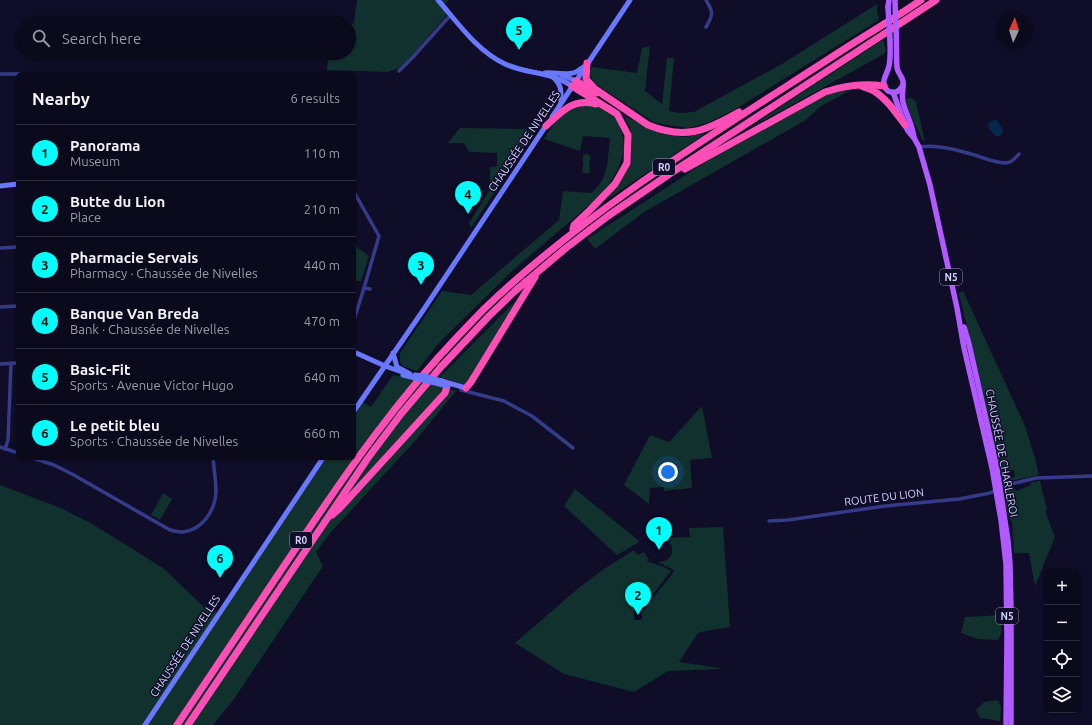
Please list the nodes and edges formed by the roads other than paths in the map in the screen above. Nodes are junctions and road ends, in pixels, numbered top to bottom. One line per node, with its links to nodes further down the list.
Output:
1 (438, 0): 8 (main road)
2 (630, 0): 10 (main road, CHAUSSÉE DE NIVELLES)
3 (706, 0): 9 (street)
4 (888, 0): 18 (main road, bridge)
5 (895, 0): 16 (main road, N5, bridge)
6 (921, 0): 26 (highway, R0)
7 (936, 0): 33 (highway, R0)
8 (451, 15): 11 (street); 12 (main road)
9 (706, 27)
10 (587, 64): 15 (main road); 19 (main road, CHAUSSÉE DE NIVELLES); 25 (highway)
11 (399, 71)
12 (538, 73): 15 (main road); 17 (main road)
13 (0, 74): 14 (street)
14 (16, 74)
15 (561, 74): 19 (main road)
16 (900, 75): 18 (main road); 21 (main road, N5)
17 (552, 76): 19 (main road); 24 (main road)
18 (886, 76): 22 (main road)
19 (574, 84): 24 (main road, CHAUSSÉE DE NIVELLES); 25 (highway); 27 (highway)
20 (858, 85): 22 (highway); 28 (highway); 33 (highway)
21 (903, 85): 23 (main road); 30 (main road, CHAUSSÉE DE CHARLEROI / N5)
22 (884, 86): 23 (main road)
23 (893, 92): 28 (main road, CHAUSSÉE DE CHARLEROI / N5)
24 (561, 104): 29 (main road, CHAUSSÉE DE NIVELLES)
25 (617, 104): 26 (highway)
26 (758, 105): 37 (highway, R0)
27 (604, 106): 29 (highway); 37 (highway)
28 (905, 125): 30 (main road, CHAUSSÉE DE CHARLEROI / N5)
29 (546, 126): 47 (main road, CHAUSSÉE DE NIVELLES)
30 (914, 138): 31 (main road, CHAUSSÉE DE CHARLEROI / N5)
31 (919, 147): 32 (street); 65 (main road, CHAUSSÉE DE CHARLEROI / N5)
32 (1019, 154)
33 (671, 172): 40 (highway, R0)
34 (16, 184): 35 (main road)
35 (0, 186)
36 (356, 196): 41 (street)
37 (571, 233): 69 (highway, R0)
38 (16, 247): 39 (street)
39 (0, 248)
40 (538, 272): 55 (highway); 66 (highway, R0)
41 (364, 288): 42 (street); 45 (street)
42 (370, 289)
43 (16, 306): 44 (street)
44 (0, 307)
45 (356, 314)
46 (356, 353): 51 (main road)
47 (393, 353): 51 (main road, CHAUSSÉE DE NIVELLES); 53 (main road)
48 (11, 363): 49 (street); 50 (street); 59 (street)
49 (16, 363)
50 (0, 364)
51 (384, 366): 52 (main road); 56 (main road, CHAUSSÉE DE NIVELLES)
52 (404, 374): 53 (main road, bridge); 54 (main road, bridge)
53 (410, 374): 54 (main road, bridge)
54 (444, 383): 55 (main road); 66 (highway)
55 (463, 389): 58 (street)
56 (356, 408)
57 (0, 447): 59 (street)
58 (573, 448)
59 (6, 449): 60 (street)
60 (16, 452)
61 (39, 460): 62 (street)
62 (213, 460)
63 (322, 460): 68 (main road, CHAUSSÉE DE NIVELLES)
64 (1092, 476): 65 (street, ROUTE DU LION)
65 (998, 489): 67 (street, ROUTE DU LION); 71 (main road, CHAUSSÉE DE CHARLEROI / N5); 72 (main road, CHAUSSÉE DE CHARLEROI / N5)
66 (326, 520): 70 (highway, R0)
67 (769, 522)
68 (145, 725)
69 (177, 725)
70 (188, 725)
71 (1006, 725)
72 (1011, 725)

